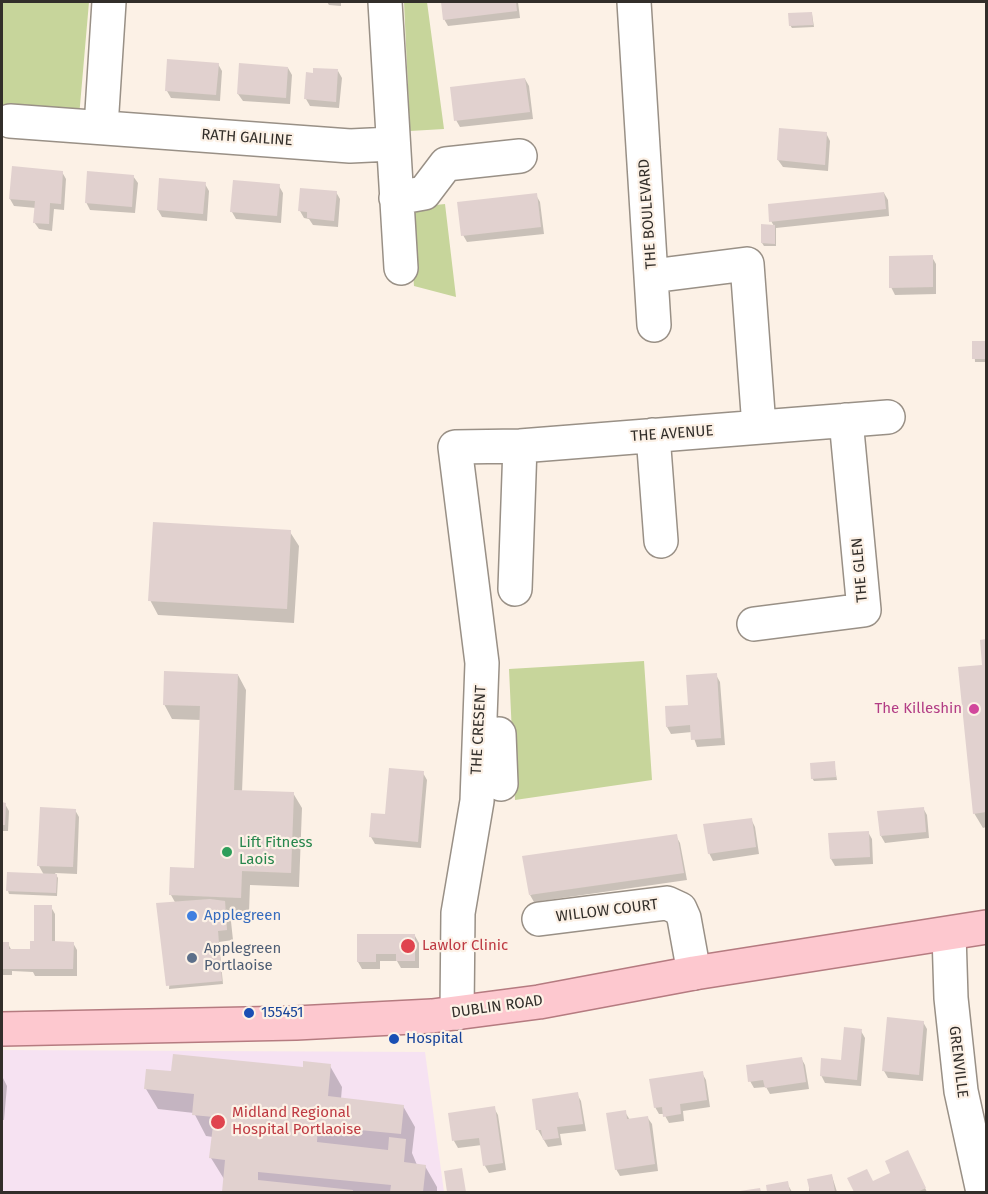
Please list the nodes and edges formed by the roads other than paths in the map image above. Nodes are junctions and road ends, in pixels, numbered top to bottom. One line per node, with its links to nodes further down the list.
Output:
1 (109, 2): 5 (street)
2 (385, 2): 6 (street)
3 (634, 2): 10 (street, THE BOULEVARD)
4 (10, 121): 5 (street, RATH GAILINE)
5 (101, 127): 6 (street, RATH GAILINE)
6 (392, 144): 8 (street)
7 (520, 156): 8 (street)
8 (396, 198): 9 (street)
9 (401, 268)
10 (652, 276): 11 (street); 14 (street, THE BOULEVARD)
11 (654, 326)
12 (888, 417): 13 (street, THE AVENUE)
13 (846, 420): 14 (street, THE AVENUE); 20 (street, THE GLEN)
14 (759, 427): 15 (street, THE AVENUE)
15 (653, 435): 16 (street, THE AVENUE); 18 (street)
16 (520, 446): 17 (street, THE AVENUE); 19 (street)
17 (455, 447): 22 (street, THE CRESENT)
18 (661, 541)
19 (515, 589)
20 (754, 624)
21 (497, 685): 22 (street)
22 (489, 734): 23 (street); 28 (street, THE CRESENT)
23 (501, 784)
24 (539, 920): 27 (street, WILLOW COURT)
25 (987, 927): 26 (main road, DUBLIN ROAD)
26 (949, 934): 27 (main road, DUBLIN ROAD); 30 (street, GRENVILLE)
27 (694, 973): 28 (main road, DUBLIN ROAD)
28 (457, 1013): 29 (main road, DUBLIN ROAD)
29 (2, 1029)
30 (980, 1191)

